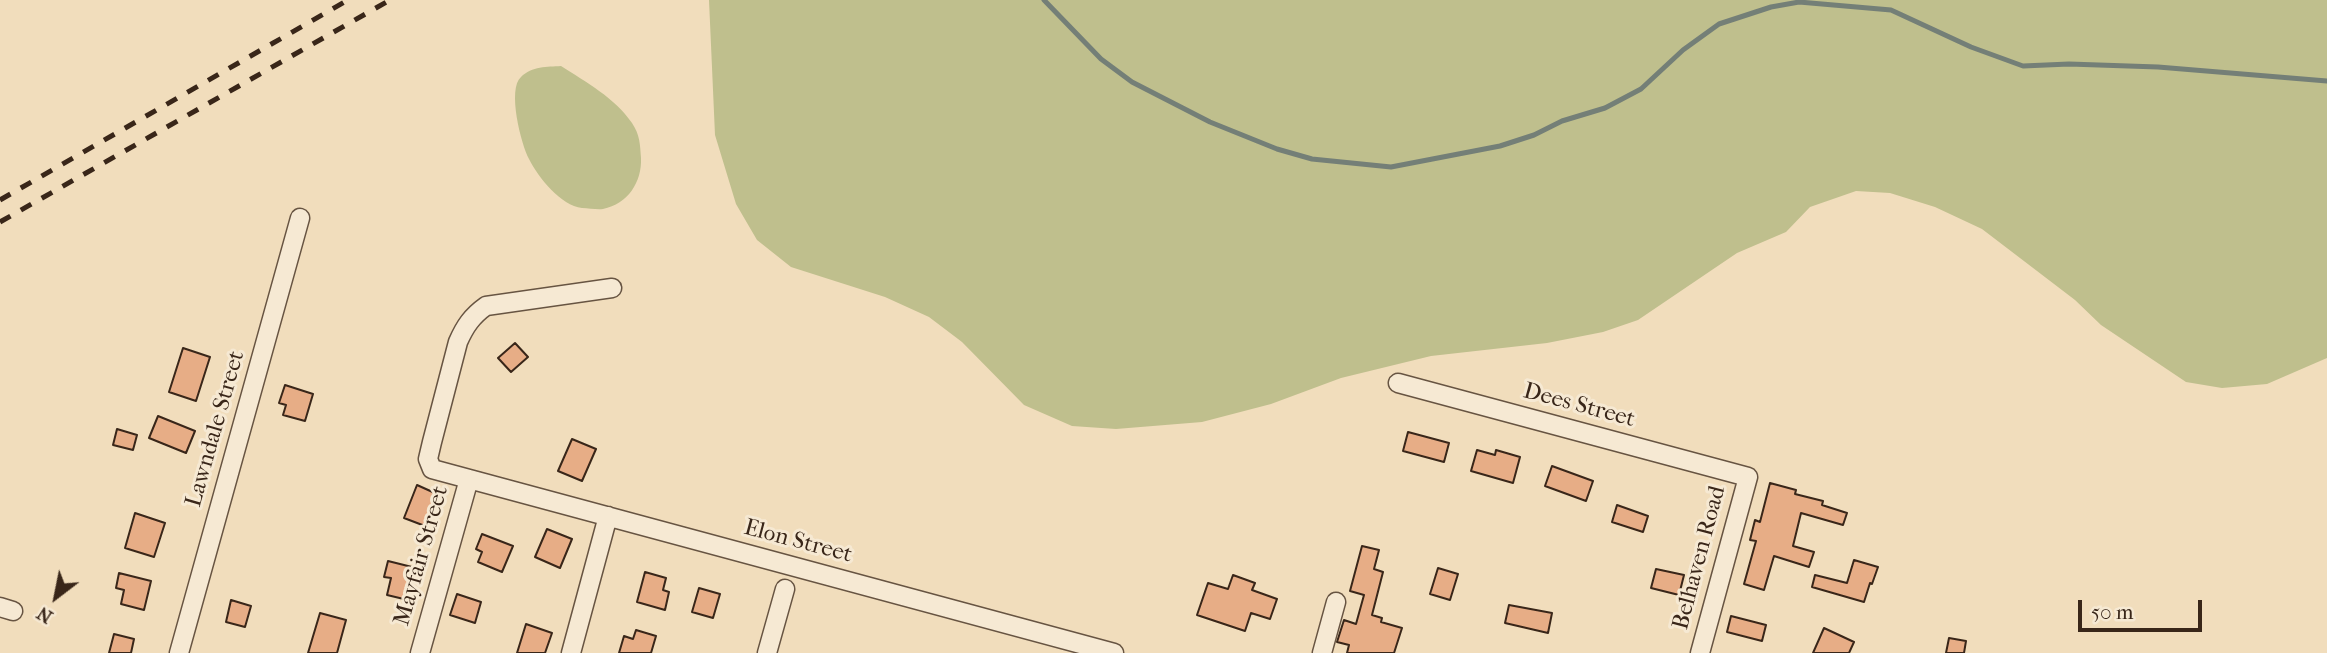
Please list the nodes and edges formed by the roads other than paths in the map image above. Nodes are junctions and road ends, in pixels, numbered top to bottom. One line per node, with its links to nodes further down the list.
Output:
1 (300, 218): 9 (street, Lawndale Street)
2 (612, 288): 5 (street, Mayfair Street)
3 (1398, 383): 4 (street, Dees Street)
4 (1748, 477): 15 (street, Belhaven Road)
5 (469, 479): 6 (street, Elon Street); 10 (street, Mayfair Street)
6 (608, 516): 11 (street); 13 (street, Elon Street)
7 (785, 589): 12 (street)
8 (1336, 602): 14 (street)
9 (179, 653)
10 (420, 653)
11 (571, 653)
12 (767, 653)
13 (1114, 653)
14 (1322, 653)
15 (1700, 653)

